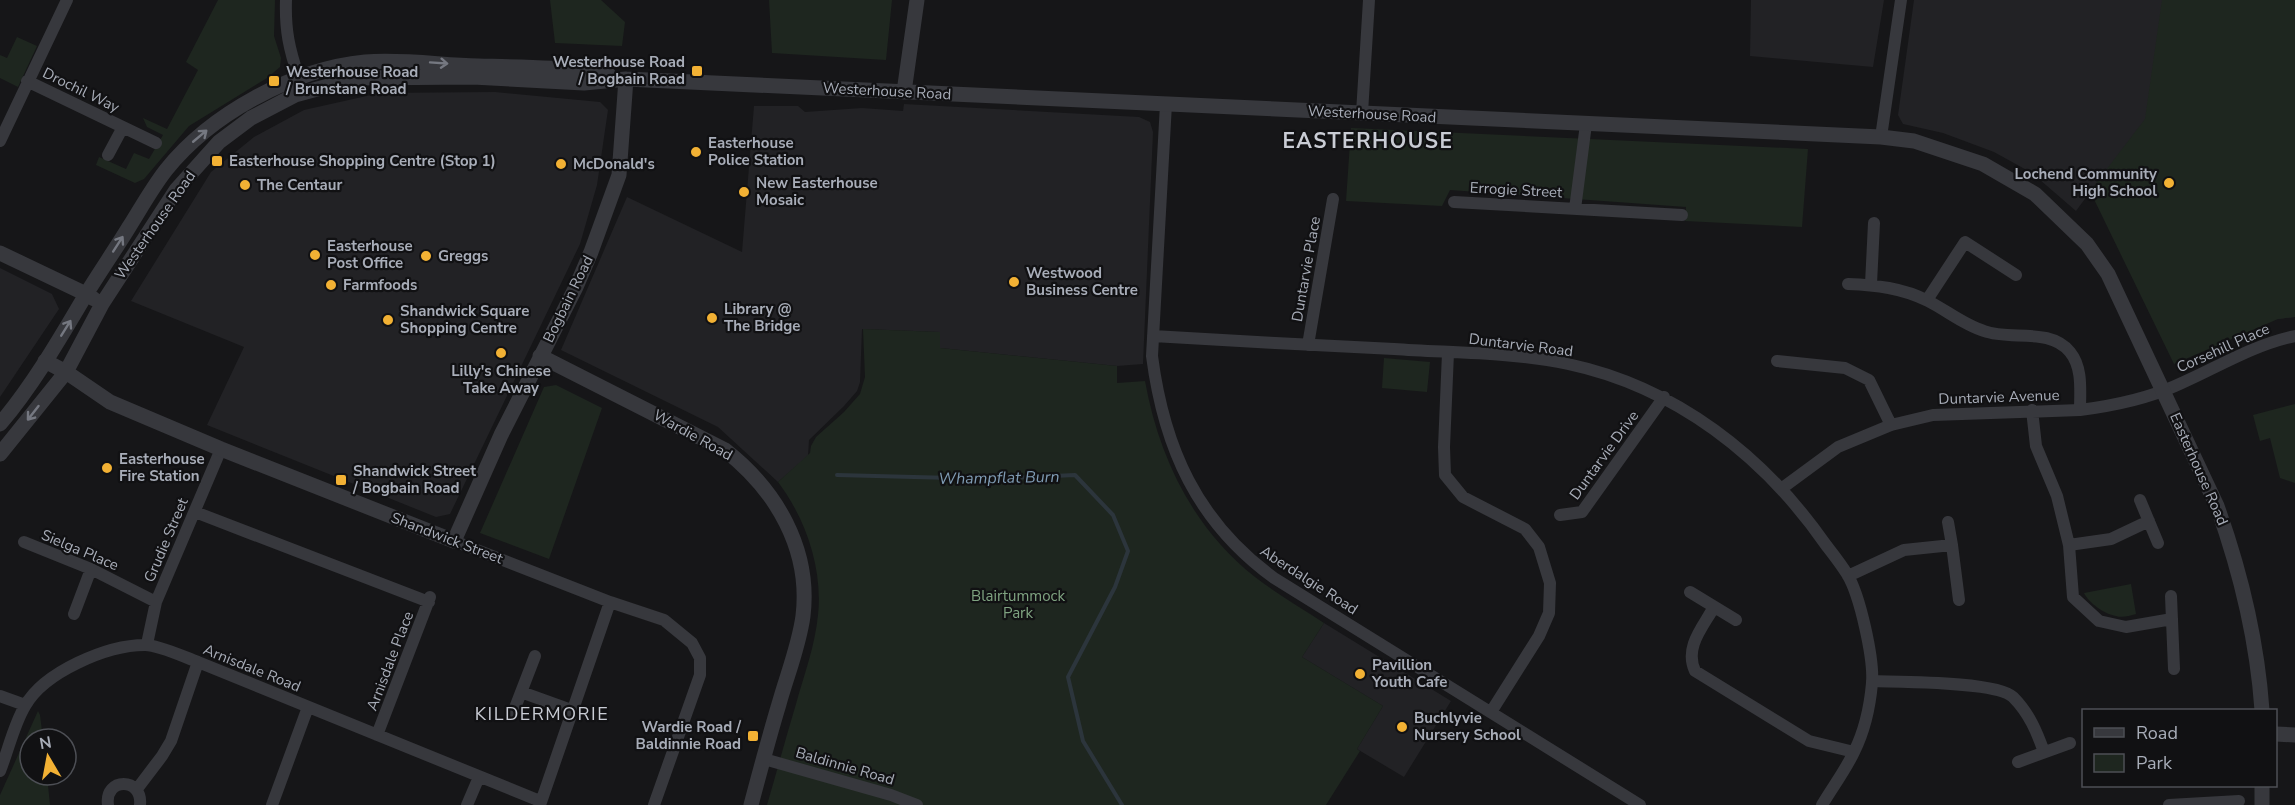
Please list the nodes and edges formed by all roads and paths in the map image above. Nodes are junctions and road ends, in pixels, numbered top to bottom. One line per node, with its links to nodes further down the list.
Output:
1 (67, 0): 8 (street)
2 (286, 0): 6 (street)
3 (917, 0): 9 (street)
4 (1369, 0): 11 (street)
5 (1901, 0): 14 (street)
6 (299, 78): 7 (street, Westerhouse Road, one-way to 7); 28 (street, Westerhouse Road, one-way to 6)
7 (626, 79): 9 (street, Westerhouse Road); 30 (street, Westerhouse Road); 35 (street, Bogbain Road)
8 (27, 81): 13 (street, Drochil Way); 15 (street)
9 (904, 92): 10 (street, Westerhouse Road)
10 (1166, 104): 11 (street, Westerhouse Road); 31 (street, Aberdalgie Road)
11 (1362, 113): 12 (street, Westerhouse Road)
12 (1586, 124): 14 (street, Westerhouse Road); 20 (street, Errogie Street)
13 (123, 127): 16 (street, Drochil Way); 17 (street, Drochil Way)
14 (1881, 137): 23 (street, Westerhouse Road)
15 (0, 141)
16 (156, 143)
17 (108, 155)
18 (1333, 199): 33 (street, Duntarvie Place)
19 (1454, 202): 20 (street, Errogie Street)
20 (1575, 209): 21 (street, Errogie Street)
21 (1682, 215)
22 (1875, 223): 27 (street)
23 (2087, 244): 39 (street, Easterhouse Road)
24 (0, 254): 28 (street)
25 (2016, 275): 29 (street)
26 (1848, 284): 27 (street)
27 (1871, 284): 29 (street)
28 (86, 294): 30 (street); 36 (street, Westerhouse Road, one-way to 28)
29 (1927, 300): 42 (street)
30 (102, 304): 38 (street, Westerhouse Road)
31 (1153, 336): 33 (street, Duntarvie Road); 80 (street, Aberdalgie Road)
32 (2295, 336): 39 (street, Corsehill Place)
33 (1308, 345): 34 (street, Duntarvie Road)
34 (1448, 352): 40 (street, Duntarvie Road); 80 (street)
35 (540, 356): 53 (street, Bogbain Road); 88 (street, Wardie Road)
36 (45, 361): 38 (street, Shandwick Street); 43 (street, Westerhouse Road)
37 (1777, 361): 44 (street)
38 (66, 372): 45 (street, Shandwick Street); 46 (street, Westerhouse Road, one-way to 46)
39 (2164, 390): 42 (street, Duntarvie Avenue); 78 (street, Easterhouse Road)
40 (1664, 397): 47 (street, Duntarvie Road); 50 (street, Duntarvie Drive)
41 (2032, 410): 42 (street, Duntarvie Avenue); 44 (street, Duntarvie Avenue); 57 (street)
42 (2080, 410)
43 (0, 424)
44 (1891, 425): 47 (street, Duntarvie Avenue)
45 (221, 449): 49 (street, Grudie Street); 53 (street, Shandwick Street)
46 (0, 454)
47 (1781, 489): 59 (street, Duntarvie Road)
48 (2140, 500): 51 (street)
49 (195, 512): 63 (street, Grudie Street); 82 (street, Arnisdale Place)
50 (1560, 515)
51 (2149, 521): 55 (street); 57 (street)
52 (1948, 522): 56 (street)
53 (454, 541): 64 (street, Shandwick Street)
54 (24, 542): 58 (street, Sielga Place)
55 (2158, 543)
56 (1952, 545): 59 (street); 62 (street)
57 (2069, 545): 67 (street)
58 (91, 569): 63 (street, Sielga Place); 66 (street)
59 (1848, 576): 73 (street, Duntarvie Road)
60 (1690, 592): 65 (street)
61 (2171, 596): 67 (street)
62 (1959, 600)
63 (156, 602): 69 (street, Grudie Street)
64 (610, 602): 79 (street); 101 (street, Shandwick Street)
65 (1714, 607): 68 (street); 86 (street)
66 (74, 614)
67 (2172, 619): 72 (street)
68 (1736, 620)
69 (147, 644): 71 (street, Arnisdale Road); 76 (street, Arnisdale Road)
70 (535, 656): 74 (street)
71 (198, 662): 77 (street, Arnisdale Road); 93 (street)
72 (2174, 669)
73 (1872, 681): 86 (street, Duntarvie Road); 87 (street)
74 (521, 692): 79 (street); 81 (street)
75 (0, 696): 76 (street)
76 (25, 705): 90 (street, Arnisdale Road)
77 (308, 707): 82 (street, Arnisdale Road); 99 (street)
78 (2262, 709)
79 (571, 710): 96 (street)
80 (1491, 712): 94 (street, Aberdalgie Road)
81 (513, 713)
82 (377, 735): 91 (street, Arnisdale Road)
83 (2277, 735): 84 (street)
84 (2295, 735)
85 (2070, 743): 87 (street)
86 (1854, 752): 105 (street, Duntarvie Road)
87 (2044, 752): 89 (street)
88 (764, 759): 102 (street, Wardie Road); 103 (street, Baldinnie Road)
89 (2018, 762)
90 (0, 771)
91 (479, 777): 96 (street, Arnisdale Road); 100 (street)
92 (2262, 787): 107 (street)
93 (136, 789): 97 (street); 98 (street)
94 (1625, 801): 104 (street, Aberdalgie Road)
95 (2239, 801): 106 (street)
96 (540, 803)
97 (108, 805)
98 (140, 805)
99 (272, 805)
100 (467, 805)
101 (654, 805)
102 (751, 805)
103 (917, 805)
104 (1640, 805)
105 (1822, 805)
106 (2169, 805)
107 (2262, 805)

